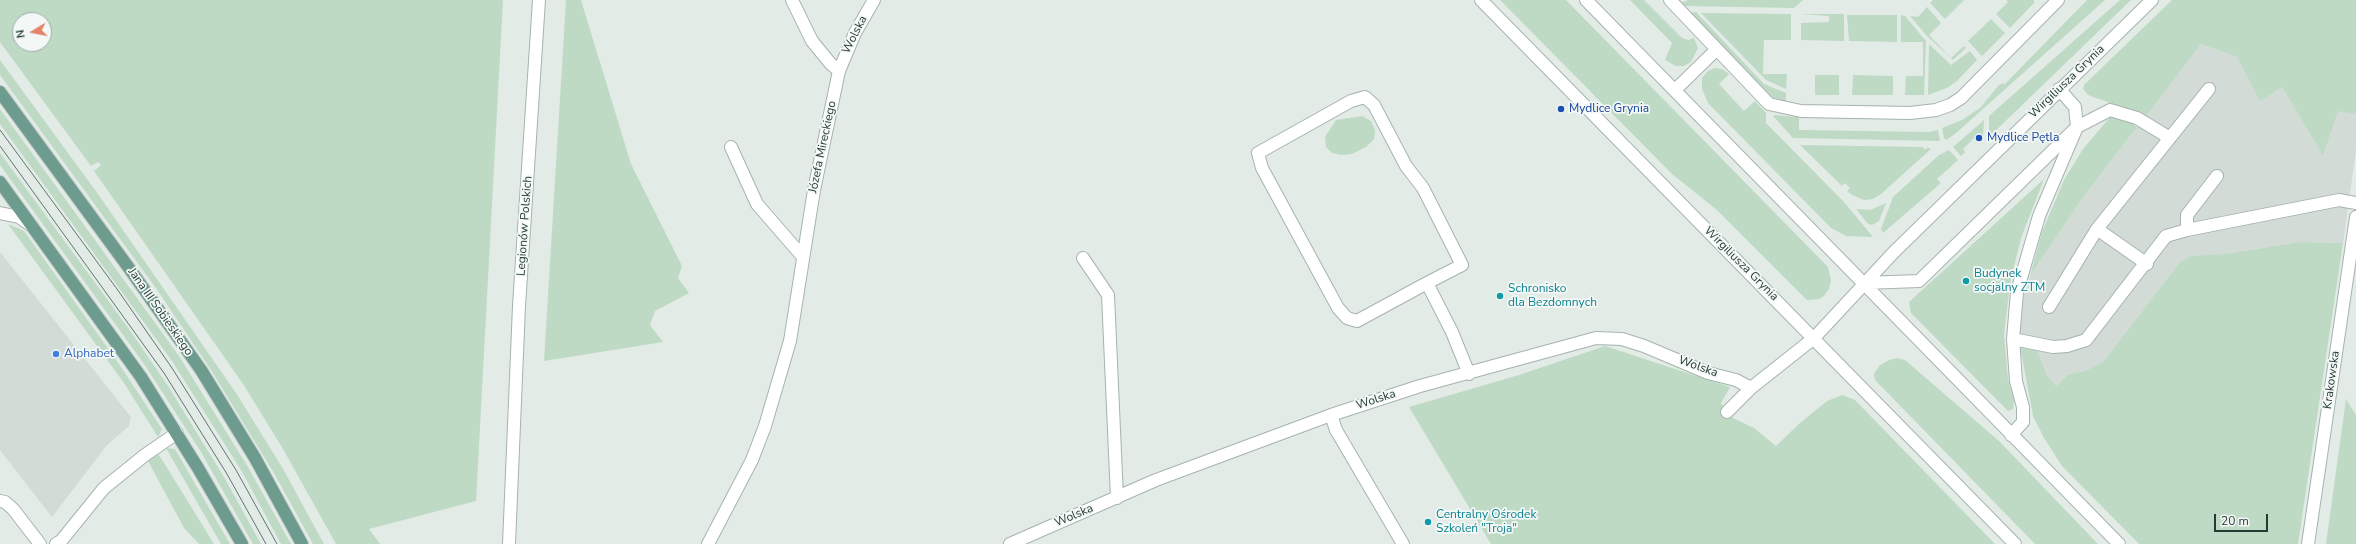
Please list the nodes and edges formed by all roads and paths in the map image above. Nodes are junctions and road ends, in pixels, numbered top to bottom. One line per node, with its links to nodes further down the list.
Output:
1 (540, 0): 47 (street, Legionów Polskich)
2 (792, 0): 10 (street)
3 (874, 0): 10 (street, Wolska)
4 (1481, 0): 33 (street, Wirgiliusza Grynia)
5 (1586, 0): 13 (street)
6 (1670, 0): 9 (street)
7 (2152, 0): 11 (street, Wirgiliusza Grynia)
8 (2052, 2): 9 (street)
9 (1716, 50): 13 (street)
10 (839, 71): 26 (street, Józefa Mireckiego)
11 (2059, 89): 15 (street); 31 (street, Wirgiliusza Grynia)
12 (2209, 89): 16 (street)
13 (1675, 90): 31 (street)
14 (0, 92): 46 (main road, Jana III Sobieskiego)
15 (2077, 127): 16 (street); 31 (street); 34 (street)
16 (2170, 138): 24 (street)
17 (731, 147): 26 (street)
18 (2217, 176): 25 (street)
19 (0, 182): 23 (main road)
20 (2356, 203): 25 (street)
21 (0, 212): 23 (street)
22 (2356, 217): 28 (street, Krakowska)
23 (32, 226): 39 (main road)
24 (2097, 229): 29 (street); 32 (street)
25 (2187, 230): 29 (street)
26 (803, 257): 48 (street, Józefa Mireckiego)
27 (1082, 258): 41 (street)
28 (2353, 259): 53 (street, Krakowska)
29 (2147, 264): 34 (street)
30 (1427, 283): 30 (street); 35 (street)
31 (1864, 283): 33 (street, Wirgiliusza Grynia); 40 (street)
32 (2049, 307)
33 (1814, 338): 36 (street, Wirgiliusza Grynia); 51 (street, Wirgiliusza Grynia)
34 (2013, 339): 40 (street)
35 (1469, 374): 36 (street, Wolska); 38 (street, Wolska)
36 (1751, 388): 37 (street, Wirgiliusza Grynia)
37 (1728, 412)
38 (1331, 415): 41 (street, Wolska); 50 (street)
39 (177, 433): 44 (street); 45 (main road)
40 (2011, 435): 52 (street)
41 (1117, 498): 49 (street, Wolska)
42 (0, 501): 43 (street)
43 (40, 544)
44 (56, 544)
45 (242, 544)
46 (302, 544)
47 (509, 544)
48 (708, 544)
49 (1010, 544)
50 (1402, 544)
51 (2015, 544)
52 (2119, 544)
53 (2308, 544)

